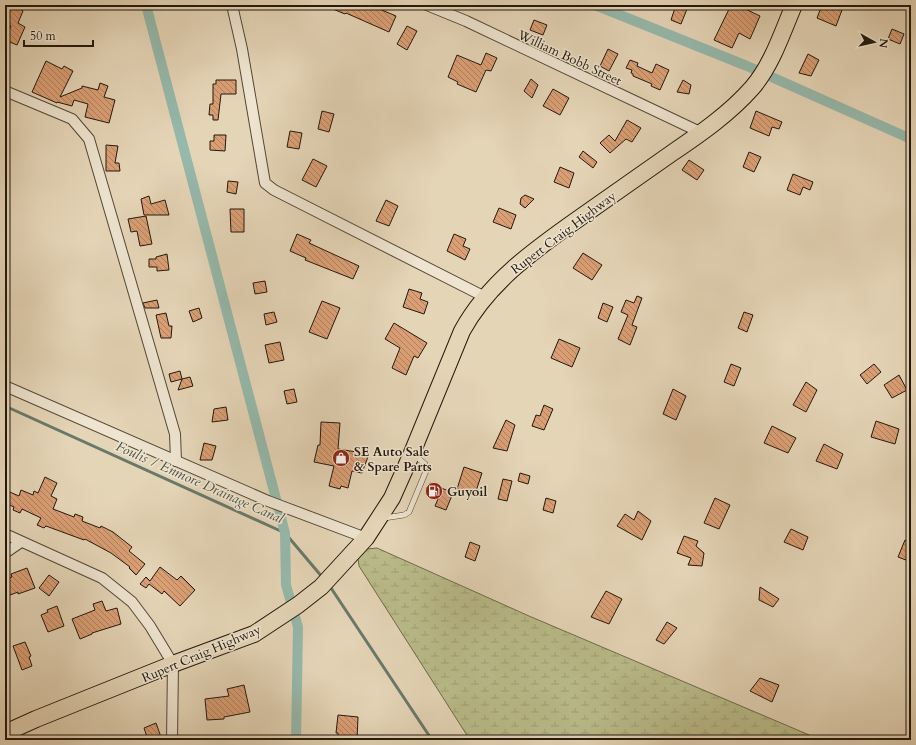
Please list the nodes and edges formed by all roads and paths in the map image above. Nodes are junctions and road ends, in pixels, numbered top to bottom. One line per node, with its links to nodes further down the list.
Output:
1 (232, 5): 6 (street)
2 (427, 5): 5 (street, William Bobb Street)
3 (794, 5): 5 (main road, Rupert Craig Highway)
4 (5, 91): 9 (street)
5 (702, 133): 6 (main road, Rupert Craig Highway)
6 (485, 297): 8 (main road, Rupert Craig Highway)
7 (5, 386): 9 (street)
8 (412, 453): 10 (main road, Rupert Craig Highway); 10 (lane)
9 (176, 461): 12 (street)
10 (379, 519): 12 (main road, Rupert Craig Highway)
11 (5, 534): 13 (street)
12 (366, 538): 15 (main road, Rupert Craig Highway)
13 (21, 542): 14 (street); 15 (street)
14 (5, 553)
15 (173, 664): 16 (main road, Rupert Craig Highway); 17 (street)
16 (5, 734)
17 (172, 740)

